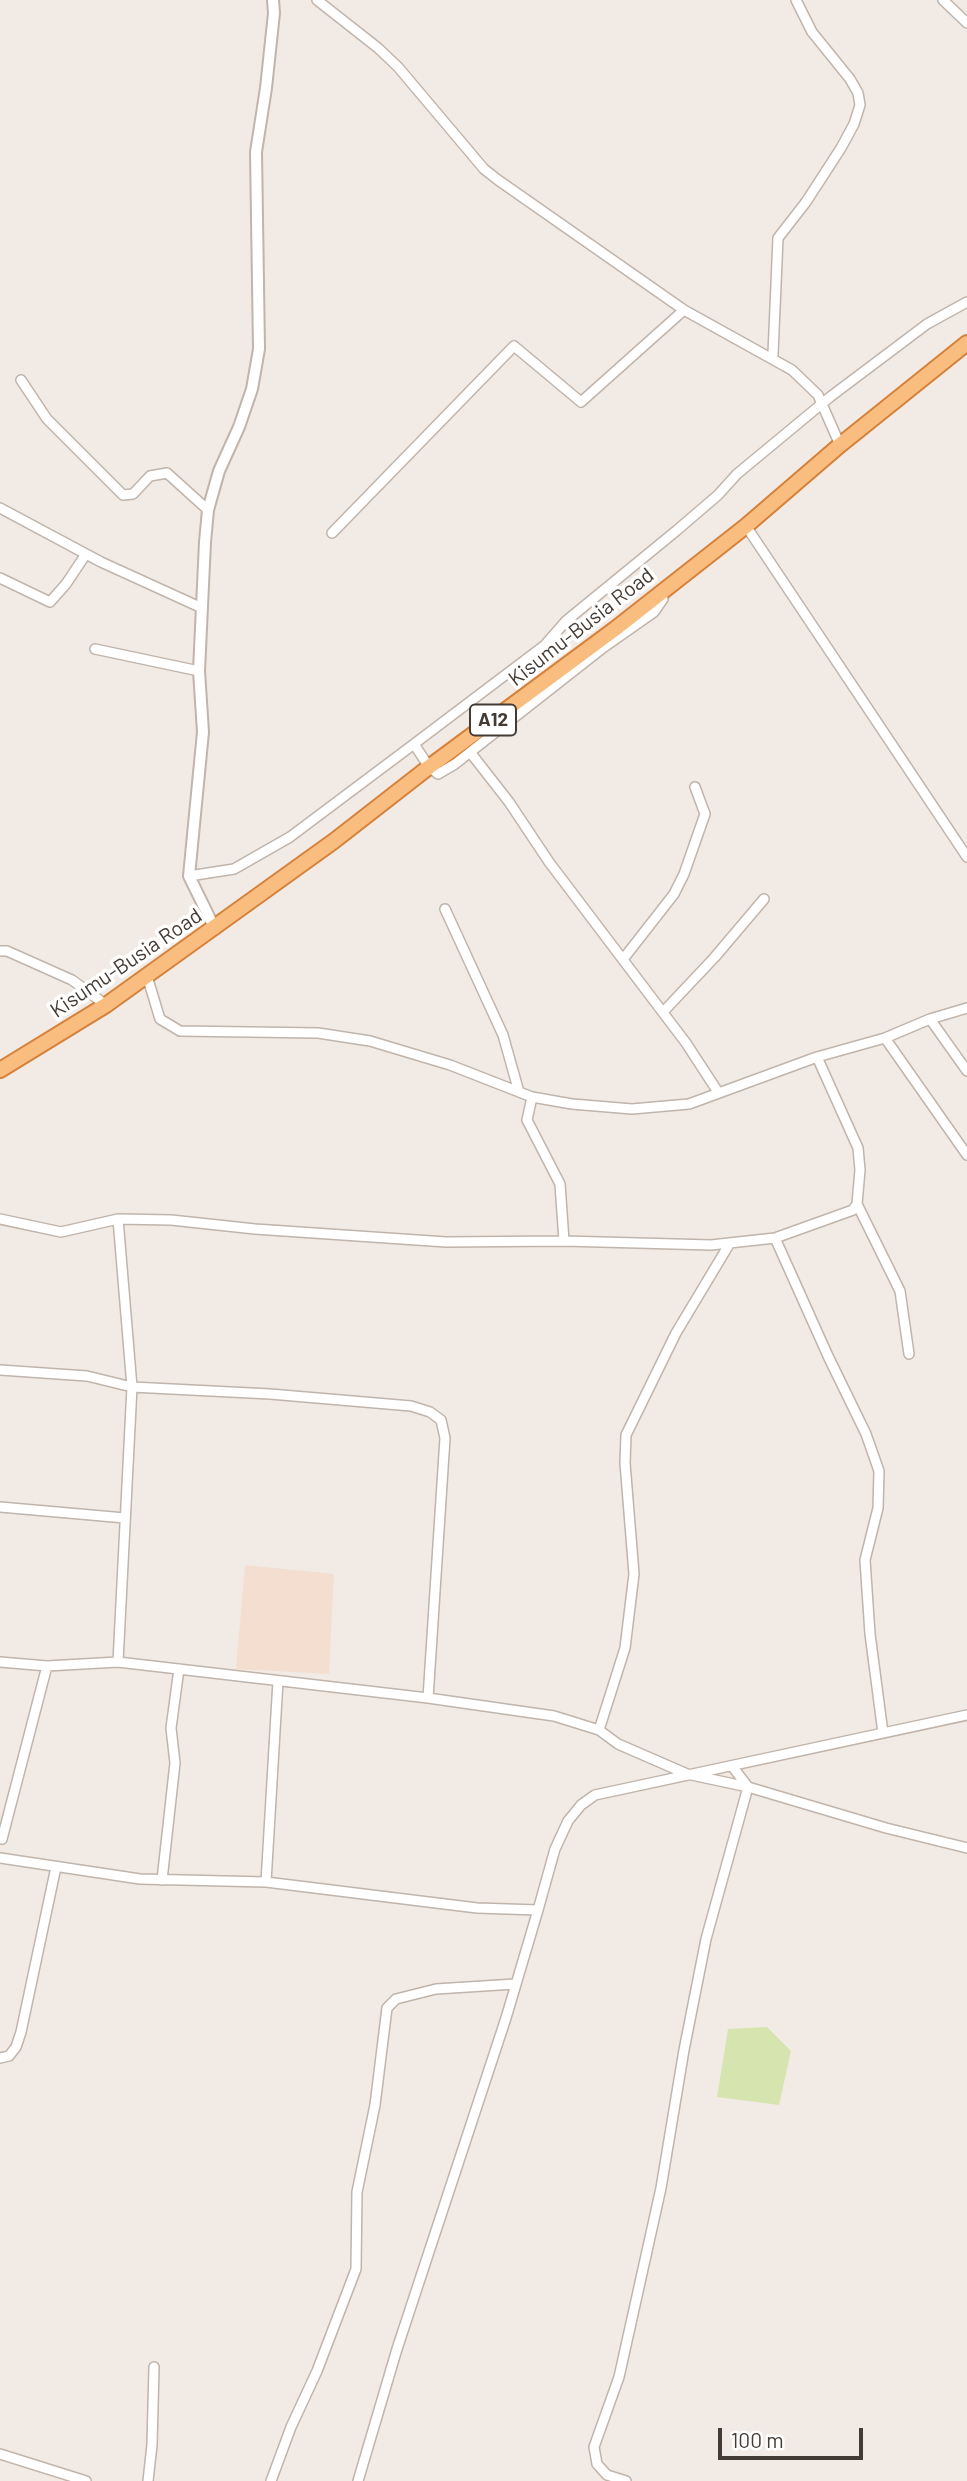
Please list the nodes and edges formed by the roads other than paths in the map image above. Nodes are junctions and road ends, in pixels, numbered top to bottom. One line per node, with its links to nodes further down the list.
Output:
1 (273, 0): 14 (street)
2 (317, 0): 7 (street)
3 (796, 0): 9 (street)
4 (943, 0): 5 (street)
5 (967, 23)
6 (967, 302): 11 (street)
7 (684, 310): 11 (street); 16 (street)
8 (967, 343): 12 (highway, Kisumu-Busia Road / A12)
9 (773, 354)
10 (21, 380): 14 (street)
11 (823, 403): 12 (street); 23 (street)
12 (840, 445): 15 (highway, Kisumu-Busia Road / A12)
13 (0, 508): 17 (street)
14 (208, 510): 20 (street)
15 (746, 526): 19 (highway, Kisumu-Busia Road / A12); 27 (street)
16 (332, 533)
17 (86, 554): 18 (street); 20 (street)
18 (0, 578)
19 (659, 593): 24 (street); 25 (highway, Kisumu-Busia Road / A12)
20 (202, 608): 22 (street)
21 (95, 649): 22 (street)
22 (199, 671): 28 (street)
23 (414, 744): 25 (street); 28 (street)
24 (470, 752): 25 (street); 33 (street)
25 (429, 767): 31 (highway, Kisumu-Busia Road / A12)
26 (695, 787): 33 (street)
27 (967, 858)
28 (190, 876): 31 (street)
29 (764, 899): 37 (street)
30 (445, 909): 43 (street)
31 (215, 929): 34 (highway, Kisumu-Busia Road / A12)
32 (0, 951): 35 (street)
33 (624, 958): 37 (street)
34 (147, 976): 35 (highway, Kisumu-Busia Road / A12); 43 (street)
35 (106, 1005): 41 (highway, Kisumu-Busia Road / A12)
36 (967, 1009): 38 (street)
37 (663, 1012): 44 (street)
38 (930, 1019): 39 (street); 42 (street)
39 (885, 1038): 40 (street); 46 (street)
40 (817, 1057): 44 (street); 47 (street)
41 (0, 1070)
42 (967, 1071)
43 (519, 1092): 45 (street)
44 (718, 1092): 45 (street)
45 (532, 1097): 51 (street)
46 (967, 1155)
47 (857, 1204): 50 (street); 53 (street)
48 (0, 1219): 49 (street)
49 (118, 1219): 51 (street); 55 (street)
50 (775, 1238): 52 (street); 66 (street)
51 (564, 1241): 52 (street)
52 (730, 1242): 65 (street)
53 (909, 1354)
54 (0, 1370): 55 (street)
55 (132, 1387): 57 (street); 63 (street)
56 (0, 1507): 57 (street)
57 (125, 1518): 59 (street)
58 (0, 1662): 60 (street)
59 (118, 1662): 60 (street); 61 (street)
60 (47, 1666): 70 (street)
61 (179, 1670): 62 (street); 74 (street)
62 (278, 1681): 63 (street); 75 (street)
63 (428, 1698): 65 (street)
64 (967, 1715): 66 (street)
65 (599, 1730): 68 (street)
66 (883, 1733): 67 (street)
67 (732, 1766): 68 (street); 69 (street)
68 (687, 1774): 69 (street); 76 (street)
69 (748, 1787): 71 (street); 85 (street)
70 (0, 1839)
71 (967, 1848)
72 (0, 1858): 73 (street)
73 (56, 1867): 74 (street); 78 (street)
74 (162, 1880): 75 (street)
75 (266, 1882): 76 (street)
76 (538, 1910): 77 (street)
77 (515, 1984): 83 (street); 84 (street)
78 (0, 2058)
79 (154, 2367): 82 (street)
80 (0, 2454): 81 (street)
81 (86, 2481)
82 (148, 2481)
83 (271, 2481)
84 (358, 2481)
85 (626, 2481)

